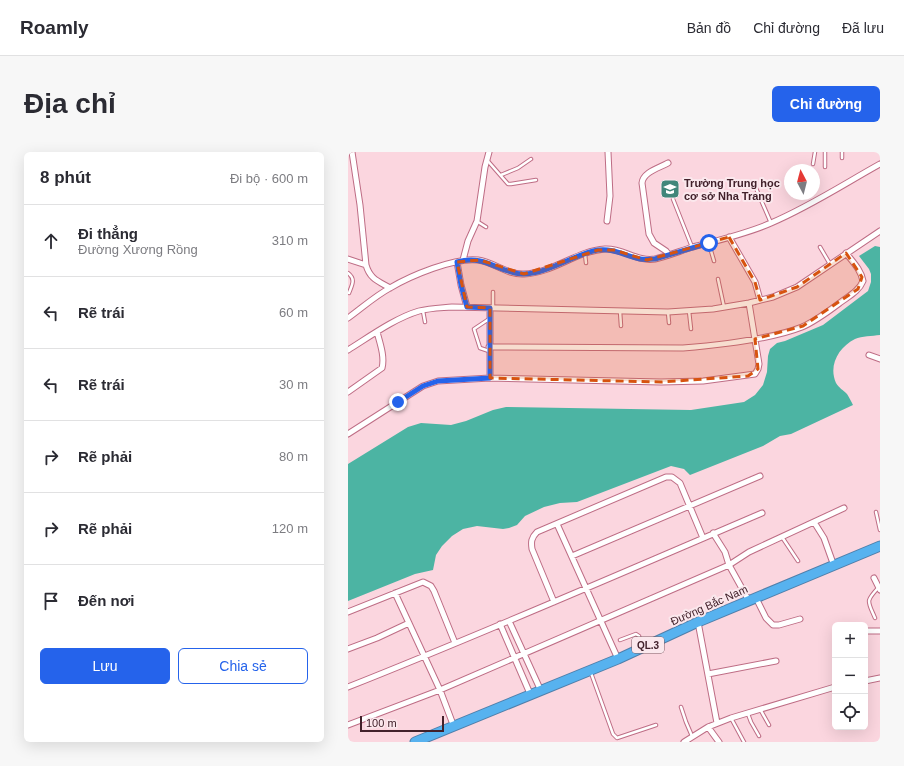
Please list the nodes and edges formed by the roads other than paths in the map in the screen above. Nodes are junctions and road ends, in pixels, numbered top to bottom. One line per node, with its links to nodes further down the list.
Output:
1 (352, 152): 36 (street)
2 (489, 152): 8 (street)
3 (608, 152): 19 (street)
4 (815, 152): 11 (lane)
5 (825, 152): 13 (lane)
6 (842, 152): 7 (lane)
7 (842, 158)
8 (487, 159): 14 (lane); 18 (street)
9 (531, 159): 14 (lane)
10 (668, 163): 29 (street)
11 (813, 164)
12 (880, 164): 20 (street)
13 (825, 167)
14 (501, 175): 15 (lane)
15 (536, 180)
16 (755, 186): 20 (lane)
17 (673, 199): 25 (lane)
18 (477, 221): 21 (lane); 31 (street)
19 (606, 221)
20 (771, 224): 23 (street)
21 (486, 227)
22 (879, 232): 28 (street)
23 (729, 237): 24 (street); 42 (street)
24 (709, 243): 25 (street); 32 (lane)
25 (692, 247): 29 (street)
26 (820, 247): 35 (lane)
27 (585, 253): 29 (street); 31 (street); 34 (lane)
28 (846, 253): 35 (street); 58 (street)
29 (669, 255)
30 (348, 259): 36 (street)
31 (463, 260): 33 (street)
32 (714, 261)
33 (457, 262): 39 (street); 44 (street)
34 (586, 263)
35 (830, 264): 42 (street)
36 (366, 265): 39 (street)
37 (348, 273): 41 (lane)
38 (718, 279): 45 (lane)
39 (390, 288): 51 (street)
40 (493, 292): 46 (lane)
41 (349, 293)
42 (760, 300): 43 (street)
43 (749, 303): 45 (street); 58 (street)
44 (467, 307): 46 (street); 47 (street)
45 (724, 307): 49 (street)
46 (491, 308): 48 (street); 52 (street)
47 (423, 310): 53 (lane); 57 (street)
48 (620, 311): 50 (street); 55 (lane)
49 (689, 311): 50 (street); 56 (lane)
50 (668, 312): 54 (lane)
51 (348, 318)
52 (490, 319): 59 (street); 59 (lane)
53 (425, 322)
54 (668, 323)
55 (620, 326)
56 (691, 329)
57 (377, 332): 60 (street); 64 (street)
58 (755, 339): 59 (street); 63 (street)
59 (489, 349): 63 (street)
60 (348, 350)
61 (870, 355): 62 (street)
62 (880, 359)
63 (490, 378): 65 (street)
64 (348, 392)
65 (348, 434)
66 (760, 476): 67 (street)
67 (690, 506): 72 (street); 76 (street); 78 (street)
68 (844, 508): 71 (street)
69 (876, 512): 73 (lane)
70 (762, 513): 74 (street)
71 (814, 522): 75 (street); 81 (street)
72 (557, 524): 78 (street); 87 (street)
73 (880, 530)
74 (713, 533): 76 (street); 80 (street)
75 (782, 536): 79 (lane); 80 (street)
76 (703, 538): 83 (street)
77 (880, 546): 81 (highway, Đường Bắc Nam / QL.3)
78 (572, 556): 83 (street)
79 (798, 561)
80 (729, 565): 86 (street); 91 (street)
81 (834, 566): 86 (highway, Đường Bắc Nam / QL.3)
82 (874, 578): 84 (street)
83 (586, 589): 87 (street); 91 (street)
84 (879, 589): 89 (lane)
85 (395, 593): 88 (street); 94 (street); 99 (street)
86 (752, 599): 90 (street); 93 (highway, Đường Bắc Nam / QL.3)
87 (554, 602): 92 (street)
88 (348, 612)
89 (875, 618)
90 (800, 619)
91 (601, 620): 102 (street); 105 (street)
92 (509, 621): 95 (street); 102 (street)
93 (698, 622): 100 (highway, Đường Bắc Nam / QL.3); 108 (street)
94 (409, 623): 101 (street); 103 (street)
95 (500, 624): 99 (street); 104 (street)
96 (868, 631): 97 (street)
97 (880, 631)
98 (620, 640): 100 (lane)
99 (455, 643): 103 (street)
100 (642, 648): 105 (highway, Đường Bắc Nam / QL.3)
101 (348, 649)
102 (524, 654): 104 (street); 114 (street)
103 (425, 657): 111 (street); 113 (street)
104 (514, 658): 113 (street); 115 (street)
105 (618, 659): 107 (highway, Đường Bắc Nam / QL.3)
106 (776, 661): 108 (street)
107 (590, 671): 114 (highway, Đường Bắc Nam / QL.3); 122 (lane)
108 (708, 674): 120 (street)
109 (880, 678): 110 (street)
110 (868, 680)
111 (348, 687)
112 (832, 688): 117 (street)
113 (440, 690): 121 (street); 124 (street)
114 (541, 691): 115 (highway, Đường Bắc Nam / QL.3)
115 (531, 696): 124 (highway, Đường Bắc Nam / QL.3)
116 (681, 707): 126 (lane)
117 (760, 709): 118 (street); 123 (lane)
118 (748, 713): 119 (street); 127 (lane)
119 (731, 718): 120 (street); 131 (lane)
120 (717, 723): 125 (street)
121 (348, 725)
122 (656, 725)
123 (769, 725)
124 (454, 727): 128 (highway, Đường Bắc Nam / QL.3)
125 (708, 727): 126 (street); 130 (street)
126 (692, 736): 129 (street)
127 (759, 736)
128 (415, 742)
129 (684, 742)
130 (719, 742)
131 (744, 742)

